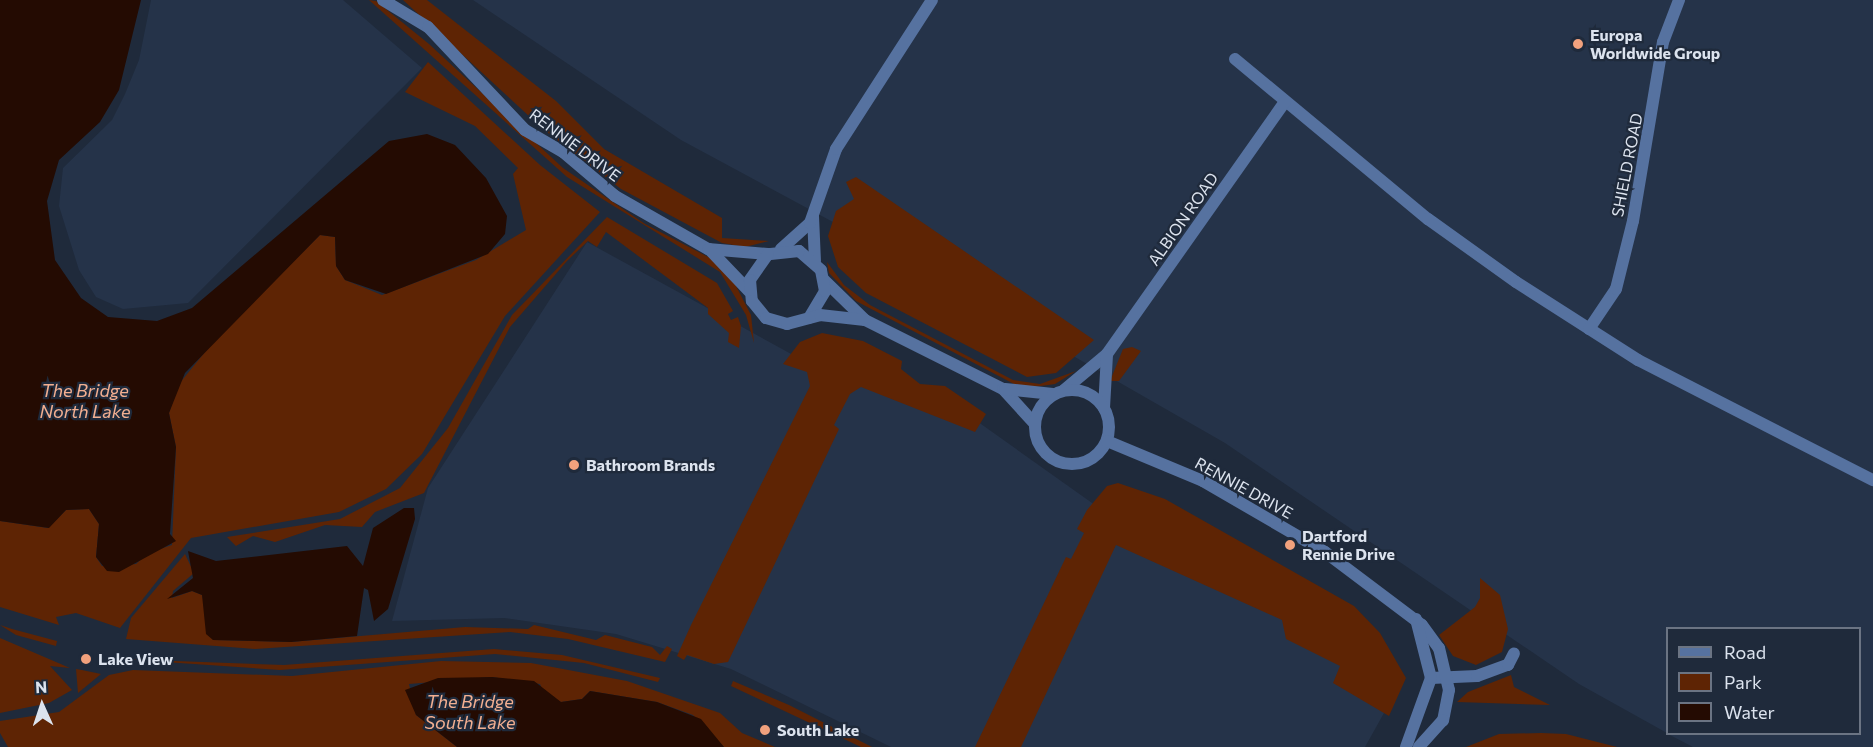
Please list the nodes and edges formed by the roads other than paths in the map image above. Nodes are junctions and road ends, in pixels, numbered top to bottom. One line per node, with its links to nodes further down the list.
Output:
1 (383, 0): 7 (street, RENNIE DRIVE)
2 (932, 0): 6 (street)
3 (1679, 0): 15 (street, SHIELD ROAD)
4 (1235, 59): 5 (street)
5 (1285, 102): 15 (street); 16 (street, ALBION ROAD)
6 (813, 214): 8 (street); 10 (street)
7 (708, 249): 9 (street, RENNIE DRIVE); 12 (street, RENNIE DRIVE)
8 (781, 249): 9 (street, RENNIE DRIVE); 10 (street)
9 (768, 254): 12 (street)
10 (815, 261): 11 (street, RENNIE DRIVE)
11 (824, 280): 13 (street); 14 (street, RENNIE DRIVE)
12 (749, 291): 13 (street, RENNIE DRIVE)
13 (809, 318): 14 (street, RENNIE DRIVE)
14 (865, 320): 17 (street, RENNIE DRIVE)
15 (1589, 329): 22 (street)
16 (1107, 354): 18 (street, ALBION ROAD); 19 (street)
17 (1004, 389): 18 (street, RENNIE DRIVE); 20 (street, RENNIE DRIVE)
18 (1058, 392): 19 (street, RENNIE DRIVE); 20 (street)
19 (1104, 408): 21 (street)
20 (1034, 423): 21 (street, RENNIE DRIVE)
21 (1107, 441): 23 (street, RENNIE DRIVE)
22 (1873, 480)
23 (1416, 619): 25 (street, RENNIE DRIVE); 26 (street)
24 (1514, 652): 25 (street)
25 (1448, 677): 26 (street); 28 (street, RENNIE DRIVE)
26 (1431, 678): 27 (street)
27 (1406, 747)
28 (1419, 747)

